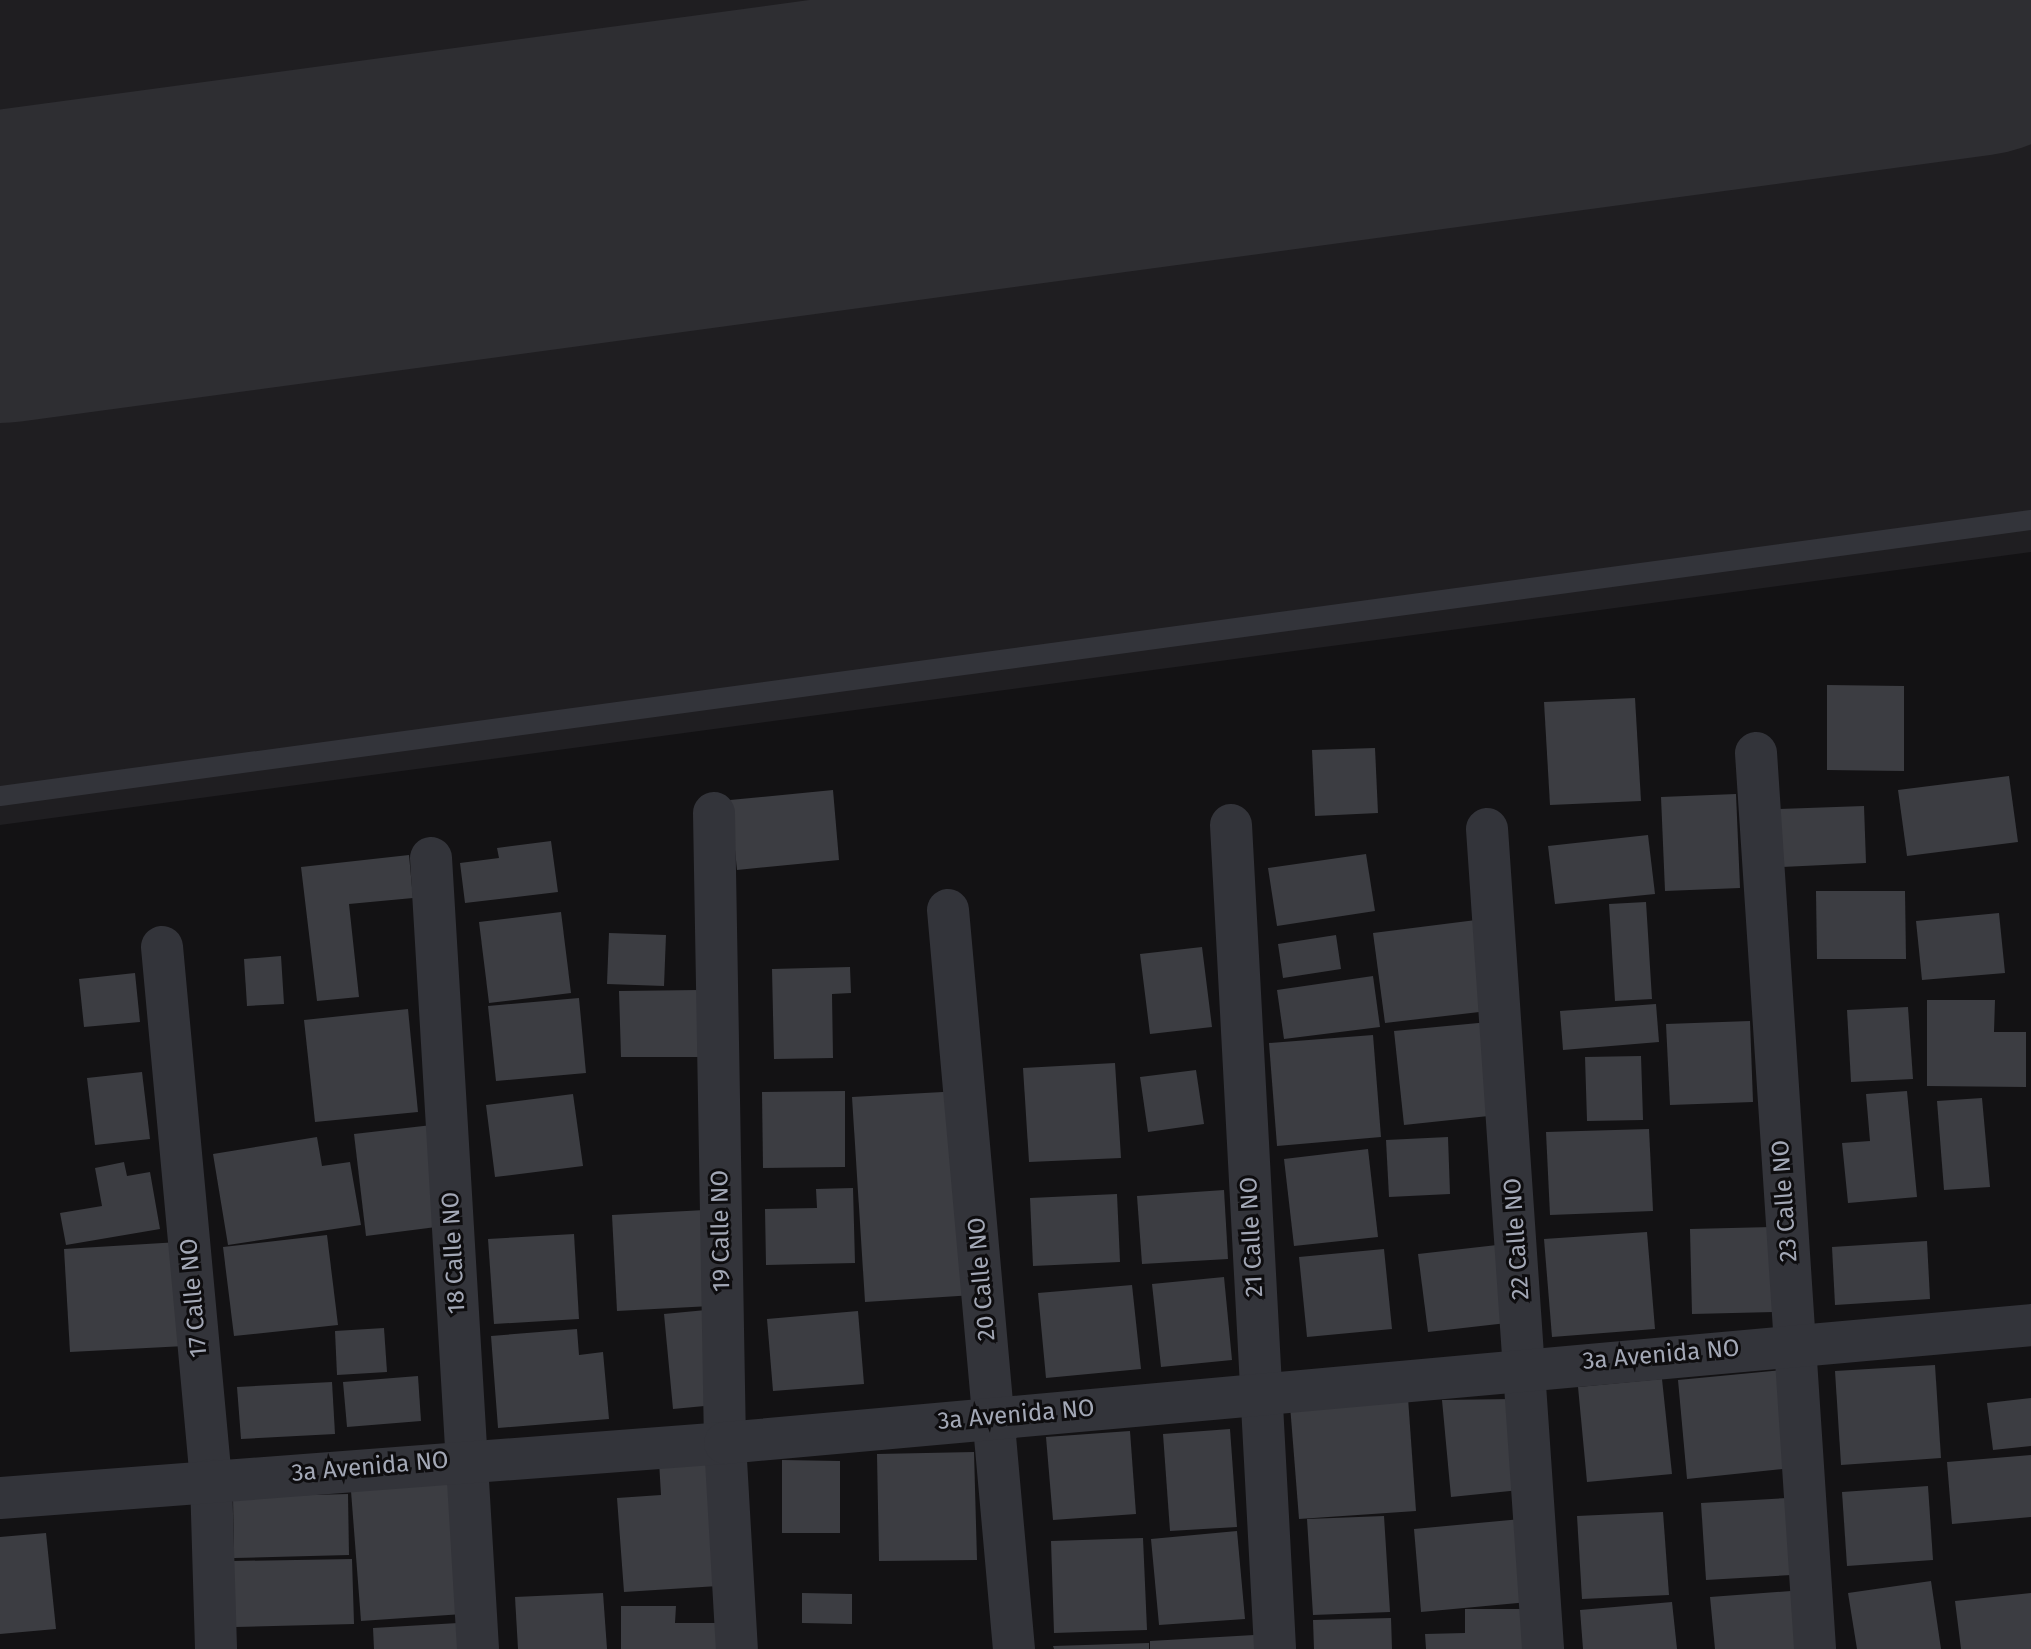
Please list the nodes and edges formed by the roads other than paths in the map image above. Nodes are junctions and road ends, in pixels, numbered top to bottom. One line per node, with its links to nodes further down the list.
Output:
1 (2031, 520): 3 (lane)
2 (1756, 753): 11 (street, 23 Calle NO)
3 (0, 796)
4 (714, 813): 15 (street, 19 Calle NO)
5 (1231, 825): 13 (street, 21 Calle NO)
6 (1487, 829): 12 (street, 22 Calle NO)
7 (431, 858): 16 (street, 18 Calle NO)
8 (948, 910): 14 (street, 20 Calle NO)
9 (162, 947): 17 (street, 17 Calle NO)
10 (2031, 1325): 11 (street, 3a Avenida NO)
11 (1795, 1345): 12 (street, 3a Avenida NO); 25 (street, 23 Calle NO)
12 (1526, 1366): 13 (street, 3a Avenida NO); 24 (street, 22 Calle NO)
13 (1259, 1392): 14 (street, 3a Avenida NO); 23 (street, 21 Calle NO)
14 (995, 1417): 15 (street, 3a Avenida NO); 22 (street, 20 Calle NO)
15 (725, 1443): 16 (street, 3a Avenida NO); 21 (street, 19 Calle NO)
16 (467, 1458): 17 (street, 3a Avenida NO); 20 (street, 18 Calle NO)
17 (211, 1480): 18 (street, 3a Avenida NO); 19 (street, 17 Calle NO)
18 (0, 1498)
19 (216, 1649)
20 (478, 1649)
21 (737, 1649)
22 (1014, 1649)
23 (1275, 1649)
24 (1543, 1649)
25 (1815, 1649)

